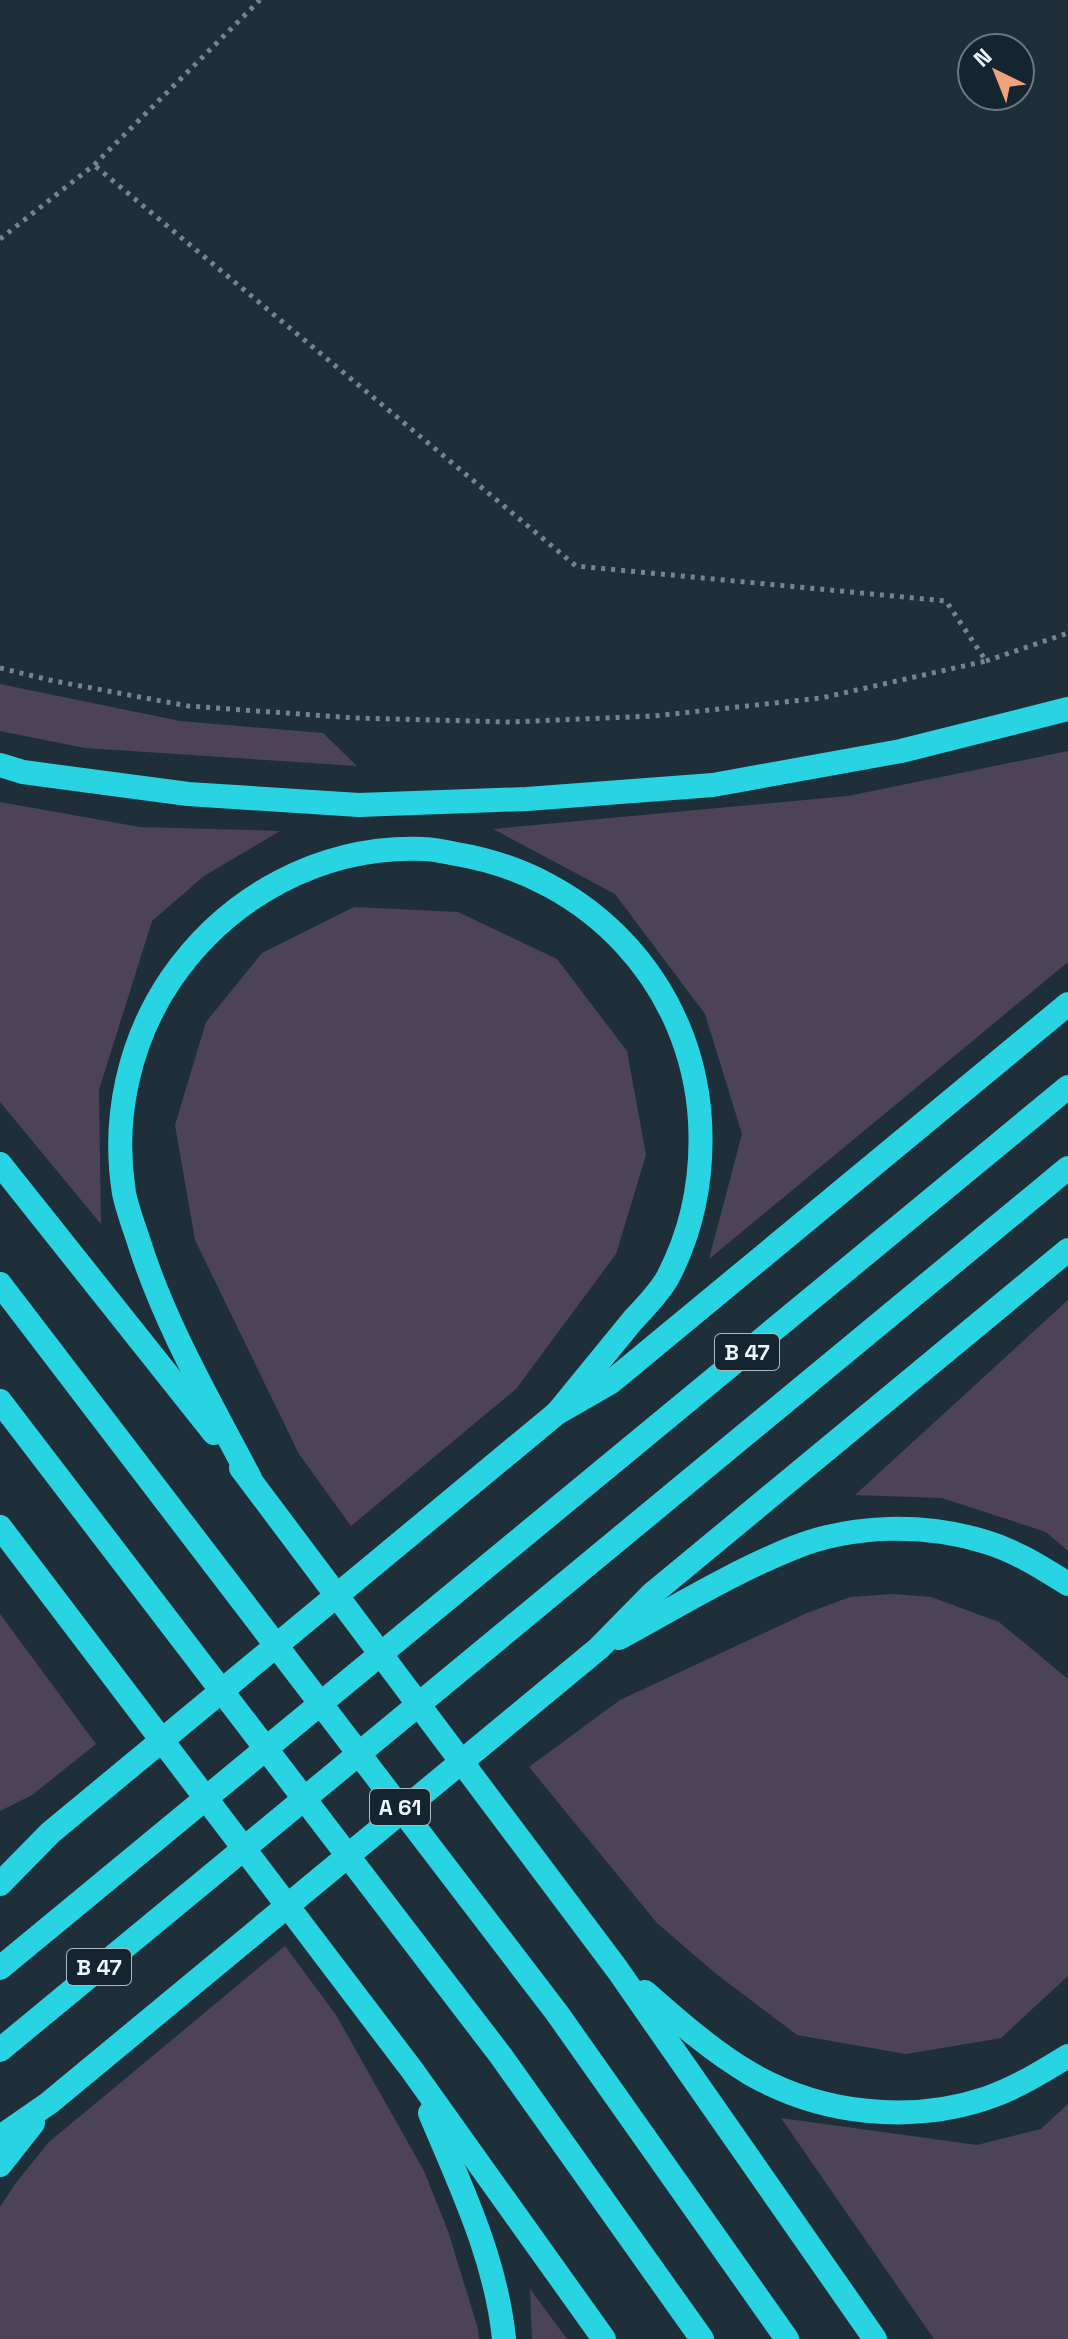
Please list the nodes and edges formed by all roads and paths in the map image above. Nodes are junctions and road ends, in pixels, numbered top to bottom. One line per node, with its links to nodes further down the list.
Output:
1 (260, 0): 2 (path)
2 (94, 165): 3 (path); 5 (path)
3 (0, 239)
4 (1068, 633): 5 (path)
5 (986, 661): 6 (path)
6 (0, 668)
7 (1068, 709): 8 (highway)
8 (0, 765)
9 (1068, 1004): 16 (highway)
10 (1068, 1087): 24 (highway, B 47)
11 (0, 1164): 17 (highway)
12 (1068, 1168): 26 (highway, B 47)
13 (1068, 1250): 20 (highway)
14 (0, 1284): 35 (highway, A 61)
15 (0, 1401): 34 (highway)
16 (557, 1413): 17 (highway); 21 (highway)
17 (250, 1478): 25 (highway)
18 (3, 1532): 28 (highway)
19 (1068, 1584): 20 (highway)
20 (599, 1648): 29 (highway)
21 (50, 1833): 22 (highway); 23 (highway)
22 (0, 1860)
23 (0, 1884)
24 (0, 1968)
25 (617, 1969): 27 (highway); 36 (highway)
26 (0, 2050)
27 (1068, 2056)
28 (412, 2070): 32 (highway); 33 (highway)
29 (49, 2103): 30 (highway); 31 (highway)
30 (0, 2137)
31 (0, 2165)
32 (504, 2339)
33 (604, 2339)
34 (702, 2339)
35 (787, 2339)
36 (875, 2339)

